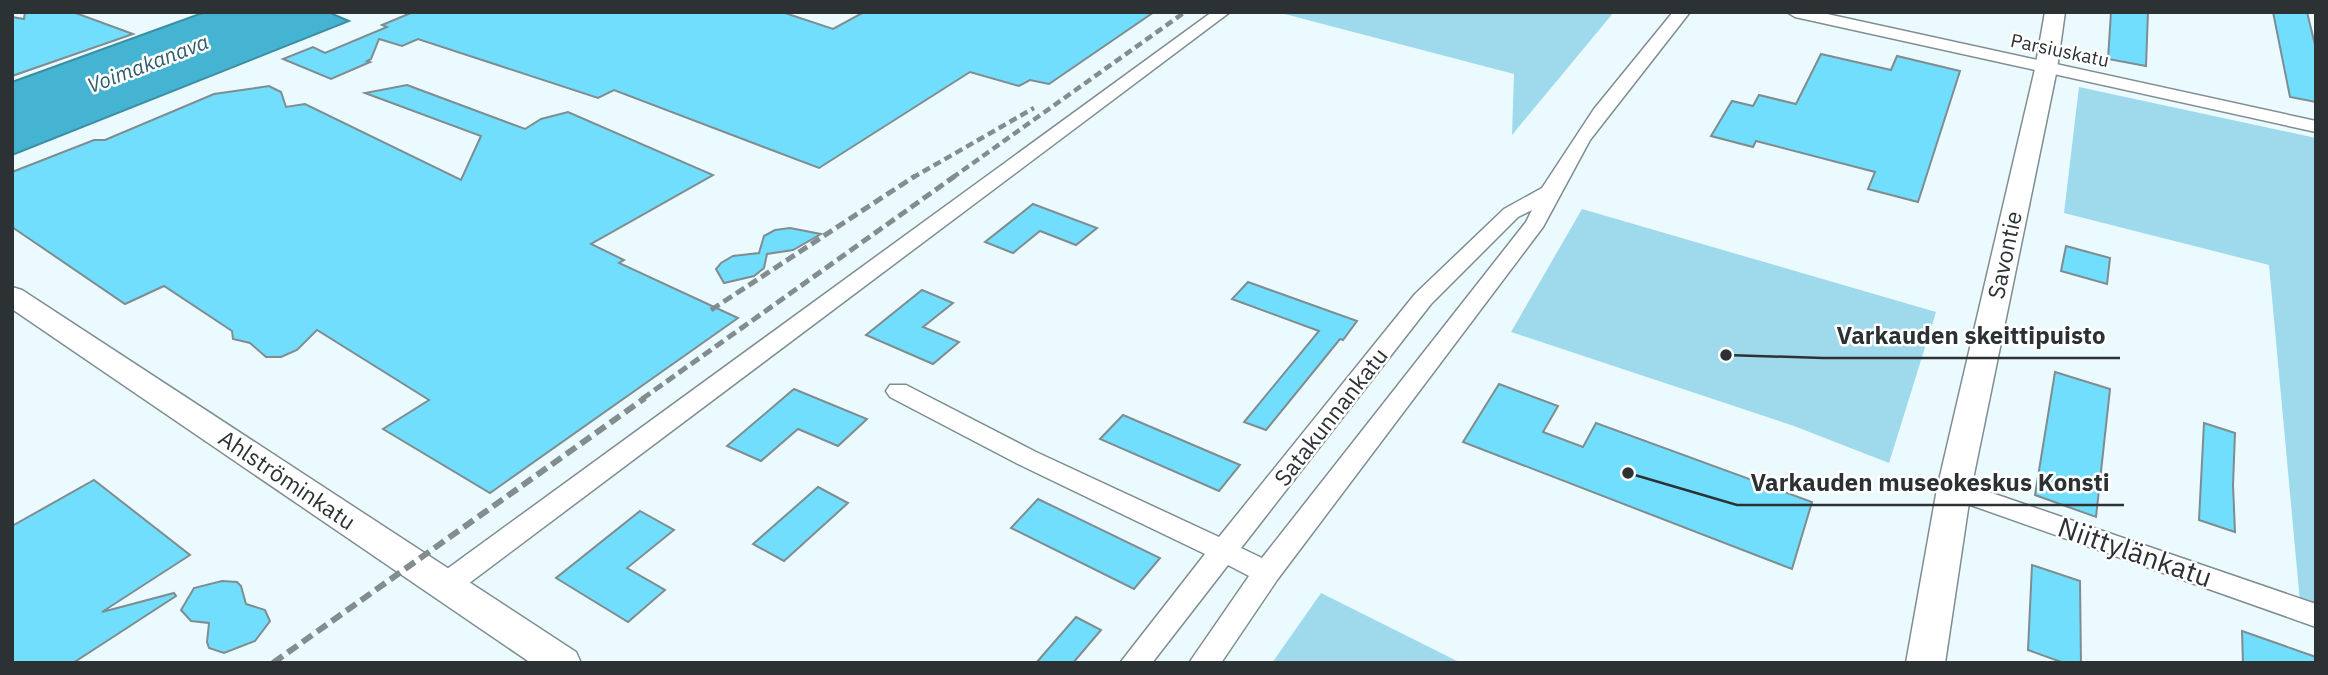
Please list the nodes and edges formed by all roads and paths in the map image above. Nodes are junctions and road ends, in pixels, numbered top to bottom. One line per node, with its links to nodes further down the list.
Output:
1 (1222, 12): 13 (street)
2 (1682, 12): 7 (street, Satakunnankatu)
3 (1795, 12): 5 (street, Parsiuskatu)
4 (2055, 12): 5 (street, Savontie)
5 (2046, 69): 6 (street, Parsiuskatu); 10 (street, Savontie)
6 (2316, 127)
7 (1547, 193): 11 (street, Satakunnankatu); 12 (street, Satakunnankatu)
8 (12, 296): 13 (street, Ahlströminkatu)
9 (898, 391): 11 (street)
10 (1954, 489): 14 (street, Niittylänkatu); 18 (street, Savontie)
11 (1226, 550): 12 (street); 16 (street, Satakunnankatu)
12 (1267, 572): 17 (street, Satakunnankatu)
13 (446, 585): 15 (street, Ahlströminkatu)
14 (2316, 616)
15 (562, 663)
16 (1135, 663)
17 (1204, 663)
18 (1925, 663)

